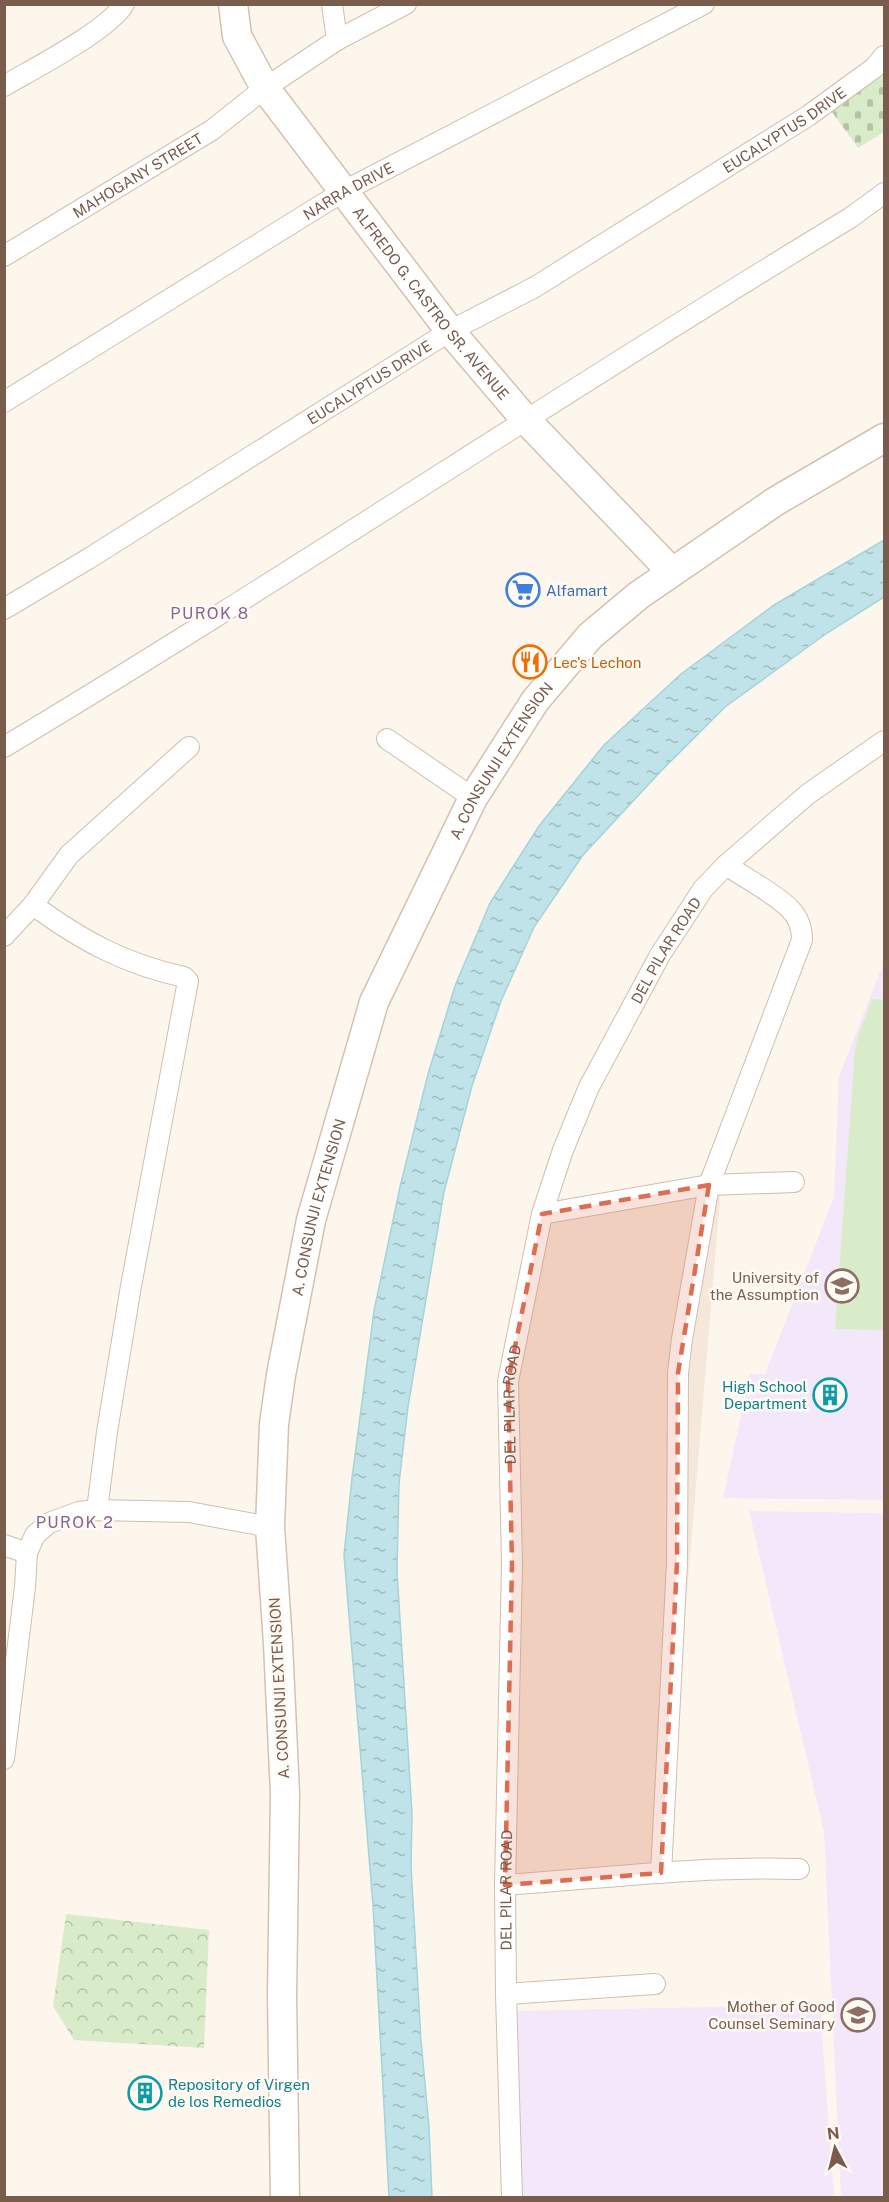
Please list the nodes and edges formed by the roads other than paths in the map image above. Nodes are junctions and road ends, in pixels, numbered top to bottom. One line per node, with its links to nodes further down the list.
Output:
1 (124, 4): 8 (street)
2 (233, 4): 9 (main road, ALFREDO G. CASTRO SR. AVENUE)
3 (332, 4): 6 (street)
4 (406, 4): 6 (street, MAHOGANY STREET)
5 (704, 4): 10 (street, NARRA DRIVE)
6 (337, 40): 9 (street, MAHOGANY STREET)
7 (885, 56): 13 (street, EUCALYPTUS DRIVE)
8 (4, 86)
9 (265, 88): 10 (main road, ALFREDO G. CASTRO SR. AVENUE); 12 (street, MAHOGANY STREET)
10 (344, 191): 13 (main road, ALFREDO G. CASTRO SR. AVENUE); 14 (street, NARRA DRIVE)
11 (885, 193): 15 (street)
12 (4, 256)
13 (450, 331): 15 (main road, ALFREDO G. CASTRO SR. AVENUE); 18 (street, EUCALYPTUS DRIVE)
14 (4, 402)
15 (525, 419): 17 (main road, ALFREDO G. CASTRO SR. AVENUE); 21 (street)
16 (885, 438): 17 (main road, A. CONSUNJI EXTENSION)
17 (672, 572): 23 (main road, A. CONSUNJI EXTENSION)
18 (4, 609)
19 (387, 739): 23 (street)
20 (885, 741): 24 (street, DEL PILAR ROAD)
21 (4, 747)
22 (189, 747): 25 (street)
23 (473, 798): 31 (main road, A. CONSUNJI EXTENSION)
24 (726, 865): 28 (street); 29 (street, DEL PILAR ROAD)
25 (33, 905): 26 (street); 30 (street)
26 (4, 936)
27 (794, 1182): 28 (street)
28 (709, 1185): 29 (street); 36 (street)
29 (542, 1214): 37 (street, DEL PILAR ROAD)
30 (97, 1510): 31 (street); 33 (street)
31 (270, 1527): 40 (main road, A. CONSUNJI EXTENSION)
32 (4, 1545): 33 (street)
33 (27, 1553): 34 (street)
34 (4, 1759)
35 (799, 1869): 36 (street)
36 (661, 1873): 37 (street)
37 (505, 1885): 39 (street, DEL PILAR ROAD)
38 (655, 1983): 39 (street)
39 (506, 1994): 41 (street, DEL PILAR ROAD)
40 (285, 2198)
41 (512, 2198)

